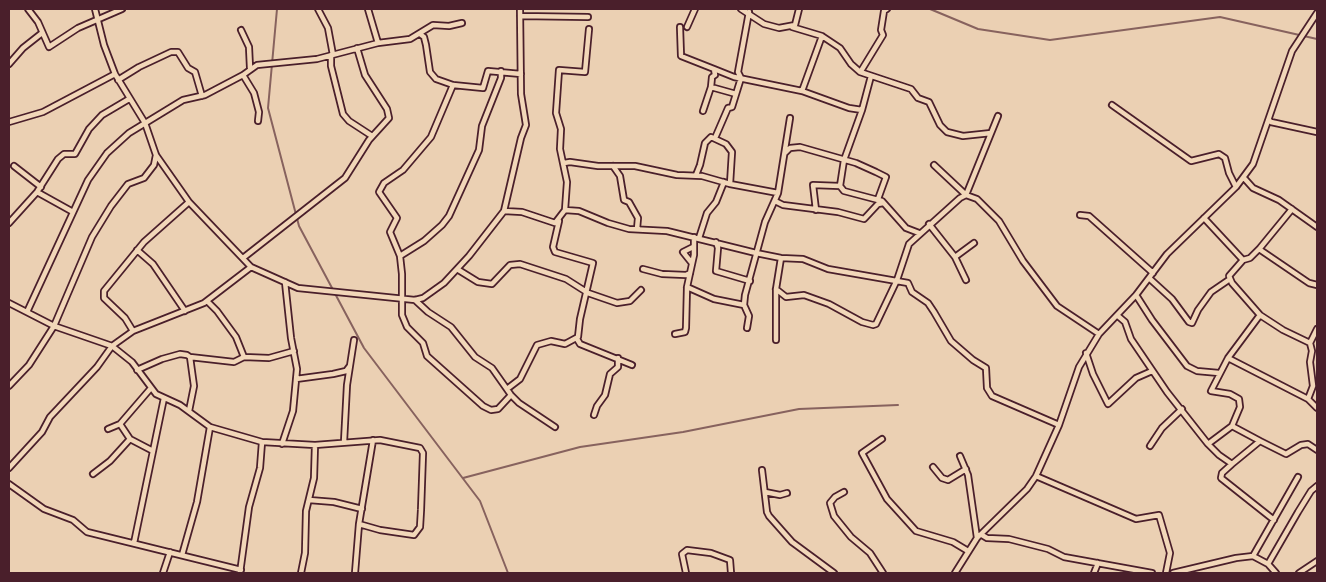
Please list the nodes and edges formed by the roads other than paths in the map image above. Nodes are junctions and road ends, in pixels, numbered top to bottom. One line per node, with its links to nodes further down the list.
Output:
1 (28, 9): 22 (street)
2 (95, 9): 15 (street)
3 (122, 9): 15 (street)
4 (318, 9): 27 (street)
5 (368, 9): 25 (street)
6 (520, 9): 13 (street)
7 (695, 9): 18 (street)
8 (741, 9): 11 (street)
9 (799, 9): 19 (street)
10 (887, 9): 32 (street)
11 (748, 12): 19 (street); 37 (street)
12 (1317, 13): 50 (street)
13 (520, 16): 14 (street); 34 (street)
14 (588, 17)
15 (97, 18): 22 (street); 33 (street)
16 (462, 24): 23 (street)
17 (680, 27): 30 (street)
18 (688, 27)
19 (792, 27): 24 (street)
20 (589, 29): 61 (street)
21 (241, 30): 29 (street)
22 (42, 33): 28 (street)
23 (420, 34): 25 (street); 39 (street)
24 (822, 36): 32 (street); 41 (street)
25 (378, 43): 26 (street)
26 (357, 48): 27 (street); 56 (street)
27 (332, 55): 29 (street); 56 (street)
28 (9, 64)
29 (250, 68): 35 (street)
30 (714, 69): 37 (street); 40 (street)
31 (501, 71): 34 (street); 39 (street); 98 (street)
32 (862, 71): 36 (street)
33 (115, 74): 38 (street); 52 (street)
34 (521, 74): 79 (street)
35 (243, 75): 43 (street); 51 (street)
36 (871, 76): 46 (street); 55 (street)
37 (741, 78): 41 (street); 42 (street)
38 (118, 80): 43 (street); 44 (street)
39 (452, 85): 98 (street)
40 (710, 87): 42 (street); 47 (street)
41 (802, 91): 46 (street)
42 (736, 94): 57 (street)
43 (202, 96): 53 (street)
44 (130, 99): 53 (street); 69 (street)
45 (1112, 105): 70 (street)
46 (862, 110): 60 (street)
47 (703, 111)
48 (998, 116): 55 (street)
49 (790, 118): 59 (street)
50 (1270, 120): 54 (street); 66 (street)
51 (258, 121)
52 (9, 122)
53 (146, 123): 58 (street); 82 (street)
54 (1317, 132)
55 (990, 133): 73 (street)
56 (372, 136): 100 (street)
57 (715, 138): 65 (street); 67 (street)
58 (156, 155): 76 (street); 130 (street)
59 (785, 155): 60 (street); 72 (street)
60 (844, 160): 68 (street); 74 (street)
61 (564, 163): 64 (street); 80 (street)
62 (934, 165): 73 (street)
63 (14, 166): 69 (street)
64 (613, 166): 65 (street); 89 (street)
65 (696, 175): 67 (street)
66 (1244, 178): 70 (street); 78 (street)
67 (727, 183): 72 (street); 91 (street)
68 (840, 186): 74 (street); 81 (street)
69 (41, 187): 71 (street)
70 (1236, 187): 84 (street)
71 (37, 192): 82 (street); 86 (street)
72 (778, 193): 75 (street)
73 (966, 195): 87 (street); 135 (street)
74 (878, 199): 77 (street)
75 (776, 201): 81 (street); 97 (street)
76 (189, 202): 96 (street); 100 (street)
77 (883, 203): 81 (street); 90 (street)
78 (1292, 209): 88 (street); 95 (street)
79 (504, 210): 85 (street); 105 (street)
80 (565, 210): 85 (street); 89 (street)
81 (816, 210)
82 (73, 212): 127 (street)
83 (1080, 215): 107 (street)
84 (1204, 218): 102 (street); 107 (street)
85 (559, 220): 119 (street)
86 (9, 223)
87 (930, 224): 90 (street); 99 (street)
88 (1317, 227)
89 (637, 229): 91 (street)
90 (920, 233): 111 (street)
91 (697, 237): 92 (street); 94 (street)
92 (716, 242): 97 (street); 113 (street)
93 (974, 243): 99 (street)
94 (693, 247): 103 (street); 103 (street)
95 (1259, 249): 102 (street); 115 (street)
96 (137, 250): 126 (street); 133 (street)
97 (756, 252): 101 (street); 113 (street)
98 (400, 256): 121 (street)
99 (955, 257): 112 (street)
100 (243, 258): 104 (street)
101 (781, 258): 111 (street); 117 (street)
102 (1243, 260): 110 (street)
103 (691, 262): 108 (street)
104 (251, 267): 114 (street); 123 (street)
105 (457, 269): 119 (street); 122 (street)
106 (643, 269): 108 (street)
107 (1153, 272): 109 (street)
108 (690, 273): 116 (street)
109 (1149, 278): 110 (street); 120 (street)
110 (1230, 279): 128 (street)
111 (897, 280): 117 (street); 164 (street)
112 (966, 280)
113 (750, 281): 125 (street)
114 (286, 282): 121 (street); 141 (street)
115 (1317, 285)
116 (688, 287): 125 (street); 134 (street)
117 (776, 289): 138 (street)
118 (641, 290): 119 (street)
119 (588, 292): 136 (street)
120 (1136, 295): 129 (street); 151 (street)
121 (402, 299): 122 (street); 156 (street)
122 (416, 300): 155 (street)
123 (207, 301): 126 (street); 144 (street)
124 (9, 303): 127 (street)
125 (744, 304): 131 (street)
126 (185, 311): 133 (street)
127 (27, 312): 130 (street)
128 (1260, 315): 139 (street); 146 (street)
129 (1118, 316): 135 (street); 150 (street)
130 (54, 326): 140 (street); 153 (street)
131 (747, 328)
132 (1317, 329): 139 (street)
133 (133, 331): 140 (street)
134 (675, 334)
135 (1099, 334): 142 (street)
136 (577, 339): 145 (street); 155 (street)
137 (354, 340): 148 (street)
138 (776, 340)
139 (1310, 343): 158 (street)
140 (112, 346): 149 (street); 183 (street)
141 (294, 351): 144 (street); 152 (street)
142 (1086, 353): 150 (street); 164 (street)
143 (190, 357): 144 (street); 149 (street); 161 (street)
144 (244, 357)
145 (618, 358): 147 (street); 162 (street)
146 (1228, 358): 151 (street); 158 (street)
147 (632, 365)
148 (349, 367): 152 (street); 174 (street)
149 (138, 370): 154 (street)
150 (1152, 371): 160 (street)
151 (1220, 373): 165 (street)
152 (296, 379): 175 (street)
153 (9, 386)
154 (152, 388): 157 (street); 163 (street)
155 (507, 389): 156 (street)
156 (511, 395): 167 (street)
157 (164, 398): 161 (street); 180 (street)
158 (1308, 400): 159 (street)
159 (1317, 408)
160 (1182, 409): 176 (street); 178 (street)
161 (189, 411): 166 (street)
162 (594, 415)
163 (120, 424): 168 (street); 169 (street)
164 (1058, 424): 190 (street)
165 (1232, 426): 172 (street); 176 (street)
166 (210, 427): 173 (street); 205 (street)
167 (556, 427)
168 (108, 429)
169 (130, 439): 180 (street); 189 (street)
170 (882, 439): 203 (street)
171 (373, 440): 174 (street); 198 (street); 200 (street)
172 (1260, 441): 179 (street); 184 (street)
173 (262, 442): 175 (street); 210 (street)
174 (344, 442): 177 (street)
175 (282, 444): 177 (street)
176 (1208, 444): 184 (street)
177 (315, 445): 197 (street)
178 (1150, 446)
179 (1317, 448)
180 (153, 451): 202 (street)
181 (960, 456): 187 (street)
182 (9, 459): 183 (street)
183 (14, 463): 186 (street)
184 (1232, 464): 199 (street)
185 (933, 467): 187 (street)
186 (9, 468)
187 (966, 469): 201 (street)
188 (762, 470): 194 (street)
189 (93, 474)
190 (1036, 476): 201 (street); 221 (street)
191 (1298, 478): 199 (street)
192 (9, 484): 202 (street)
193 (1317, 486): 209 (street)
194 (765, 492): 196 (street); 216 (street)
195 (844, 492): 217 (street)
196 (787, 493)
197 (309, 500): 198 (street); 212 (street)
198 (362, 508): 200 (street)
199 (1274, 520): 206 (street)
200 (360, 524): 213 (street)
201 (980, 536): 203 (street); 208 (street)
202 (134, 543): 204 (street)
203 (968, 551): 218 (street)
204 (170, 552): 205 (street); 211 (street)
205 (182, 555): 210 (street)
206 (1254, 556): 209 (street); 222 (street)
207 (1317, 561): 224 (street)
208 (1098, 562): 219 (street); 220 (street)
209 (1268, 564): 223 (street)
210 (240, 572)
211 (163, 573)
212 (301, 573)
213 (355, 573)
214 (686, 573): 215 (street)
215 (731, 573)
216 (834, 573)
217 (883, 573)
218 (955, 573)
219 (1094, 573)
220 (1152, 573)
221 (1166, 573)
222 (1173, 573)
223 (1276, 573)
224 (1299, 573)

